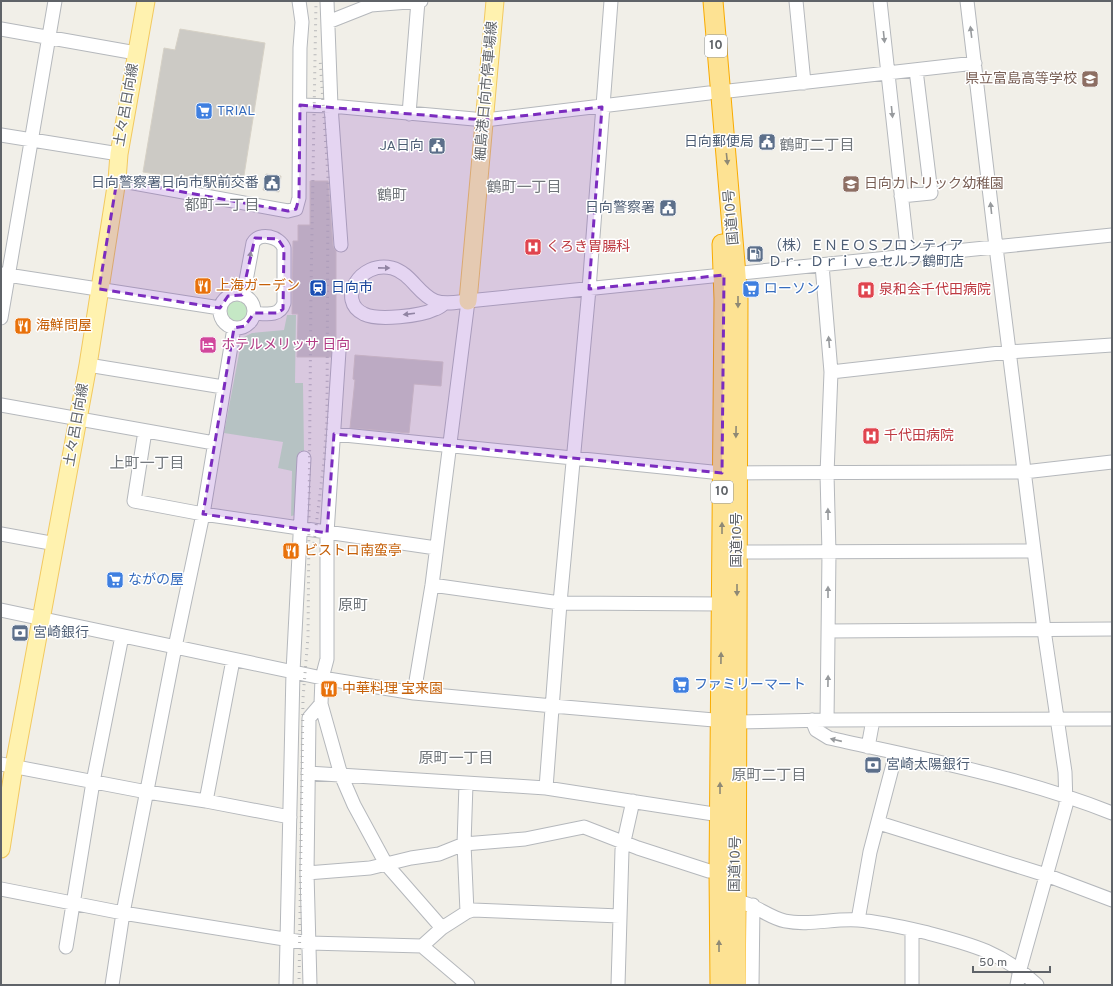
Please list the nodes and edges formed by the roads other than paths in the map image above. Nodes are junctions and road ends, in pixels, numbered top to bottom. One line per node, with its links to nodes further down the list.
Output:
1 (55, 1): 15 (street)
2 (146, 1): 16 (main road, 土々呂日向線)
3 (299, 1): 22 (street)
4 (327, 1): 13 (street)
5 (419, 1): 13 (street); 25 (street)
6 (495, 1): 26 (main road, 細島港日向市停車場線)
7 (611, 1): 24 (street)
8 (700, 1): 21 (highway, 国道10号 / 10)
9 (713, 1): 21 (highway, 国道10号 / 10)
10 (796, 1): 20 (street)
11 (880, 1): 19 (street, one-way to 19)
12 (967, 1): 17 (street, one-way to 12)
13 (328, 22): 23 (street)
14 (1, 29): 15 (street)
15 (49, 38): 16 (street); 28 (street)
16 (136, 53): 29 (main road, 土々呂日向線)
17 (975, 63): 18 (street); 34 (street, one-way to 17)
18 (916, 70): 19 (street); 31 (street)
19 (888, 74): 20 (street); 31 (street, one-way to 31)
20 (804, 83): 21 (street)
21 (715, 93): 24 (street); 38 (highway, 国道10号 / 10)
22 (300, 105): 23 (street); 30 (street)
23 (331, 106): 25 (street); 33 (street)
24 (602, 107): 26 (street); 40 (street)
25 (409, 114): 26 (street)
26 (485, 120): 42 (main road, 細島港日向市停車場線)
27 (1, 135): 28 (street)
28 (32, 140): 29 (street); 37 (street)
29 (119, 154): 30 (main road, 土々呂日向線)
30 (117, 180): 39 (main road, 土々呂日向線)
31 (901, 196): 35 (street)
32 (1112, 235): 34 (street)
33 (341, 245)
34 (996, 247): 35 (street); 50 (street)
35 (908, 256): 36 (street)
36 (822, 265): 38 (street); 52 (street, one-way to 36)
37 (5, 274): 39 (street); 46 (street)
38 (730, 274): 40 (street); 64 (highway, 国道10号 / 10)
39 (99, 289): 44 (street); 51 (main road, 土々呂日向線)
40 (589, 289): 42 (street); 61 (street)
41 (242, 295): 44 (street); 45 (street); 45 (street, one-way to 45)
42 (468, 301): 43 (street); 59 (street)
43 (445, 303): 43 (street, one-way to 43)
44 (220, 308): 47 (street)
45 (254, 313): 47 (street)
46 (1, 318)
47 (234, 328): 53 (street)
48 (1112, 345): 50 (street)
49 (339, 351): 57 (street)
50 (1009, 352): 52 (street); 63 (street)
51 (88, 365): 53 (street); 55 (main road, 土々呂日向線)
52 (831, 372): 65 (street)
53 (224, 387): 58 (street)
54 (1, 405): 55 (street)
55 (78, 419): 56 (street); 70 (main road, 土々呂日向線)
56 (145, 431): 58 (street); 66 (street)
57 (334, 434): 59 (street); 68 (street)
58 (214, 443): 66 (street)
59 (449, 447): 61 (street); 71 (street)
60 (304, 458): 67 (street)
61 (573, 458): 64 (street); 76 (street)
62 (1112, 462): 63 (street)
63 (1024, 472): 65 (street); 72 (street)
64 (729, 473): 65 (street); 73 (highway, 国道10号 / 10); 77 (highway, 国道10号 / 10, one-way to 64)
65 (827, 474): 74 (street, one-way to 65)
66 (203, 514): 67 (street); 84 (street)
67 (300, 529): 68 (street); 86 (street)
68 (327, 533): 71 (street); 87 (street)
69 (1, 534): 70 (street)
70 (56, 544): 79 (main road, 土々呂日向線)
71 (436, 548): 75 (street)
72 (1034, 551): 74 (street); 81 (street)
73 (737, 552): 74 (street); 96 (highway, 国道10号 / 10, one-way to 96)
74 (829, 553): 82 (street, one-way to 74)
75 (432, 585): 76 (street); 88 (street)
76 (560, 602): 77 (street); 90 (street)
77 (722, 604): 96 (highway, 国道10号 / 10, one-way to 77)
78 (1, 610): 79 (street)
79 (42, 618): 83 (street); 99 (main road, 土々呂日向線)
80 (1112, 629): 81 (street)
81 (1044, 630): 82 (street); 91 (street)
82 (828, 631): 94 (street, one-way to 82)
83 (122, 636): 84 (street); 102 (street)
84 (175, 647): 85 (street); 105 (street)
85 (233, 660): 86 (street); 107 (street)
86 (293, 672): 87 (street); 111 (street)
87 (322, 678): 88 (street); 89 (street)
88 (414, 693): 90 (street)
89 (320, 704): 100 (street); 101 (street)
90 (553, 706): 96 (street); 104 (street)
91 (1056, 719): 92 (street); 95 (street); 106 (street)
92 (1112, 719)
93 (812, 720): 94 (street); 96 (street); 97 (street, one-way to 93)
94 (827, 720): 95 (street)
95 (873, 720): 97 (street)
96 (729, 721): 110 (highway, 国道10号 / 10, one-way to 96); 123 (highway, 国道10号 / 10)
97 (868, 747): 98 (street)
98 (896, 753): 106 (street); 112 (street)
99 (8, 765): 102 (street); 115 (main road, 土々呂日向線)
100 (308, 773): 101 (street); 118 (street)
101 (341, 775): 103 (street); 116 (street)
102 (93, 782): 105 (street); 122 (street)
103 (466, 784): 104 (street); 114 (street)
104 (546, 788): 108 (street)
105 (147, 792): 107 (street); 125 (street)
106 (1066, 797): 109 (street); 119 (street)
107 (206, 801): 111 (street)
108 (633, 801): 110 (street); 113 (street)
109 (1112, 813)
110 (720, 815): 117 (highway, 国道10号 / 10)
111 (290, 817): 130 (street)
112 (879, 823): 119 (street); 127 (street)
113 (624, 842): 114 (street); 117 (street); 126 (street)
114 (464, 844): 116 (street); 124 (street)
115 (1, 849)
116 (386, 864): 118 (street); 128 (street)
117 (719, 871): 140 (highway, 国道10号 / 10, one-way to 117)
118 (307, 874): 131 (street)
119 (1046, 875): 121 (street); 134 (street)
120 (1, 889): 122 (street)
121 (1112, 900)
122 (74, 903): 125 (street); 133 (street)
123 (744, 903): 127 (street); 141 (highway, 国道10号 / 10); 142 (street)
124 (466, 912): 126 (street); 128 (street)
125 (124, 913): 130 (street); 135 (street)
126 (620, 916): 139 (street)
127 (858, 920): 129 (street)
128 (442, 928): 132 (street)
129 (912, 930): 134 (street); 143 (street)
130 (287, 940): 131 (street); 136 (street)
131 (309, 943): 132 (street); 137 (street)
132 (422, 946): 138 (street)
133 (66, 947)
134 (1020, 969): 144 (street); 145 (street)
135 (112, 985)
136 (286, 985)
137 (310, 985)
138 (468, 985)
139 (618, 985)
140 (720, 985)
141 (736, 985)
142 (752, 985)
143 (912, 985)
144 (1017, 985)
145 (1037, 985)

